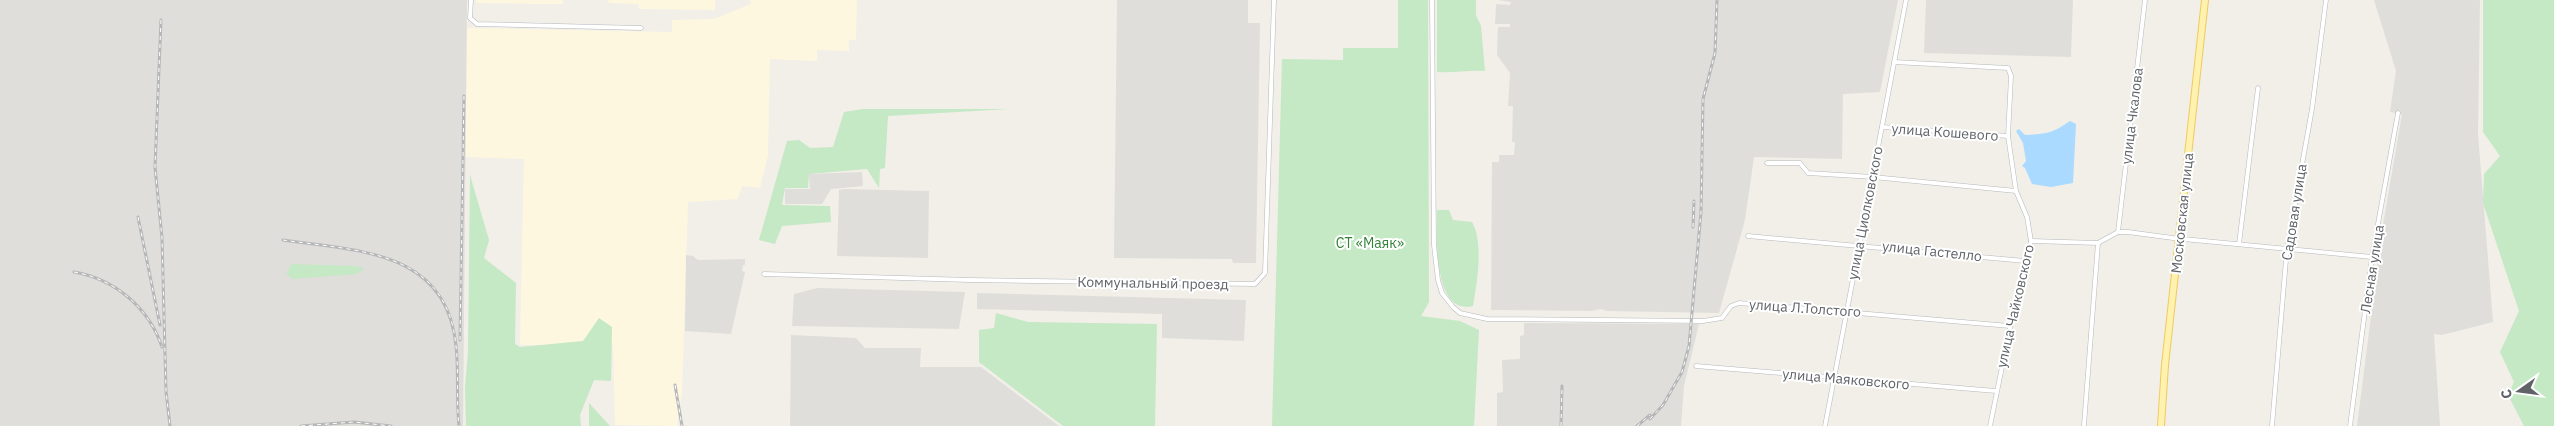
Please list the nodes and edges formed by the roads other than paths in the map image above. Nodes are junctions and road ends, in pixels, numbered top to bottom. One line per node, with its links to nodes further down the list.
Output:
1 (471, 0): 8 (street)
2 (1274, 0): 27 (street, Коммунальный проезд)
3 (1432, 0): 28 (street, улица Л.Толстого)
4 (1906, 0): 9 (street, улица Циолковского)
5 (2145, 0): 17 (street, улица Чкалова)
6 (2205, 0): 19 (main road, Московская улица)
7 (2326, 0): 24 (street, Садовая улица)
8 (641, 28)
9 (1894, 62): 12 (street, улица Циолковского); 13 (street, улица Чайковского)
10 (2258, 88): 23 (street)
11 (2398, 113): 25 (street, Лесная улица)
12 (1882, 127): 13 (street, улица Кошевого); 15 (street, улица Циолковского)
13 (2008, 136): 16 (street, улица Чайковского)
14 (1768, 163): 15 (street)
15 (1872, 177): 16 (street); 22 (street, улица Циолковского)
16 (2016, 191): 20 (street, улица Чайковского)
17 (2118, 232): 19 (street); 21 (street)
18 (1748, 236): 22 (street, улица Гастелло)
19 (2179, 239): 23 (street); 36 (main road, Московская улица)
20 (2031, 241): 21 (street); 26 (street, улица Чайковского)
21 (2098, 243): 33 (street)
22 (1858, 244): 26 (street, улица Гастелло); 28 (street, улица Циолковского)
23 (2239, 244): 24 (street)
24 (2287, 248): 25 (street); 37 (street, Садовая улица)
25 (2372, 257): 38 (street, Лесная улица)
26 (2025, 260): 29 (street, улица Чайковского)
27 (764, 274)
28 (1846, 311): 29 (street, улица Л.Толстого); 31 (street, улица Циолковского)
29 (2010, 326): 32 (street, улица Чайковского)
30 (1696, 366): 31 (street, улица Маяковского)
31 (1833, 378): 32 (street, улица Маяковского); 34 (street, улица Циолковского)
32 (1996, 391): 35 (street, улица Чайковского)
33 (2084, 425)
34 (1825, 426)
35 (1990, 426)
36 (2161, 426)
37 (2272, 426)
38 (2350, 426)

